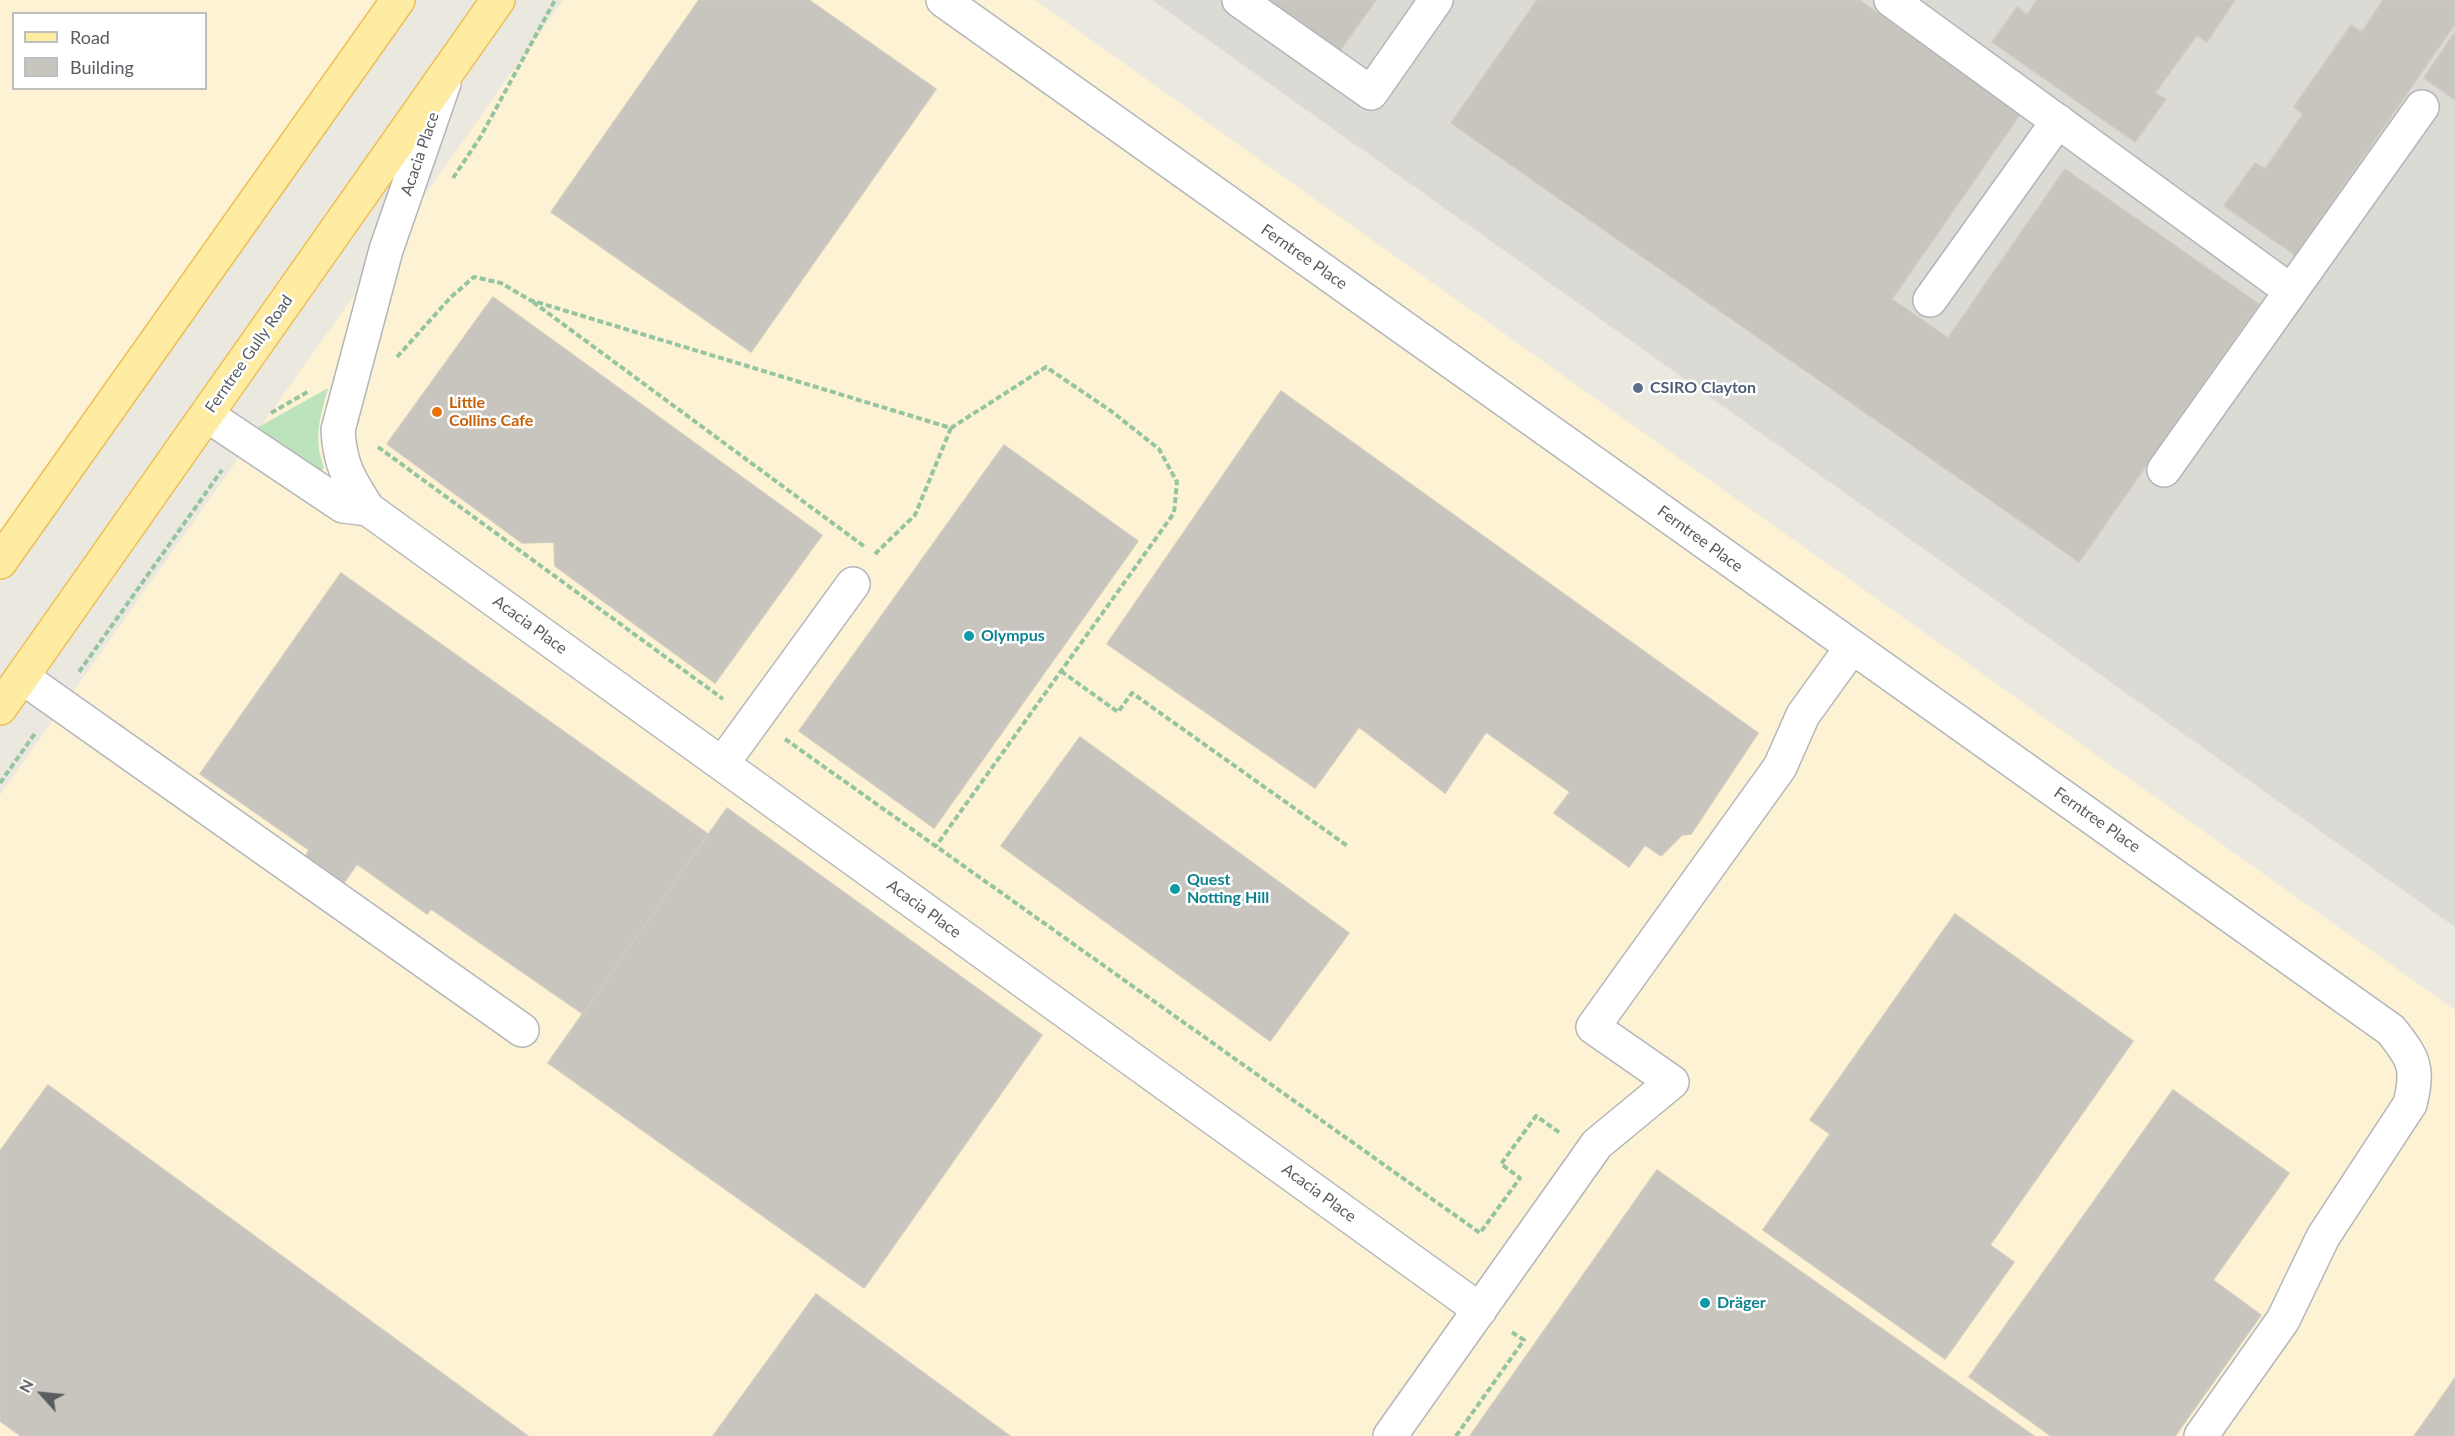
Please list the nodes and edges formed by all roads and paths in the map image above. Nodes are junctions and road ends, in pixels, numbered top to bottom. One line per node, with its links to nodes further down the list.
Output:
1 (398, 0): 24 (main road)
2 (498, 0): 8 (main road, Ferntree Gully Road)
3 (555, 0): 11 (path)
4 (943, 0): 26 (street, Ferntree Place)
5 (1239, 0): 6 (street)
6 (1436, 0)
7 (1892, 0): 10 (street)
8 (448, 71): 16 (street, Acacia Place); 17 (main road, Ferntree Gully Road)
9 (2422, 108): 12 (street)
10 (2058, 121): 12 (street); 14 (street)
11 (448, 185)
12 (2290, 291): 21 (street)
13 (530, 300): 15 (path); 18 (path); 23 (path)
14 (1930, 300)
15 (394, 360)
16 (349, 383): 19 (path); 22 (street, Acacia Place)
17 (207, 415): 19 (street, Acacia Place); 28 (main road, Ferntree Gully Road)
18 (951, 428): 23 (path); 27 (path)
19 (243, 439): 22 (street, Acacia Place); 29 (path)
20 (372, 443): 31 (path)
21 (2164, 470)
22 (368, 509): 32 (street, Acacia Place)
23 (874, 554): 25 (path)
24 (0, 562)
25 (853, 584): 31 (street)
26 (1852, 647): 37 (street); 41 (street, Ferntree Place)
27 (1061, 671): 34 (path); 35 (path)
28 (21, 677): 29 (street); 30 (main road, Ferntree Gully Road)
29 (57, 703): 33 (path); 36 (street)
30 (0, 708)
31 (754, 719): 32 (street); 34 (path)
32 (723, 764): 38 (street, Acacia Place)
33 (0, 783)
34 (936, 846): 37 (path)
35 (1349, 847)
36 (522, 1030)
37 (1589, 1154): 38 (street)
38 (1480, 1310): 39 (street); 40 (path)
39 (1390, 1436)
40 (1456, 1436)
41 (2201, 1436)

